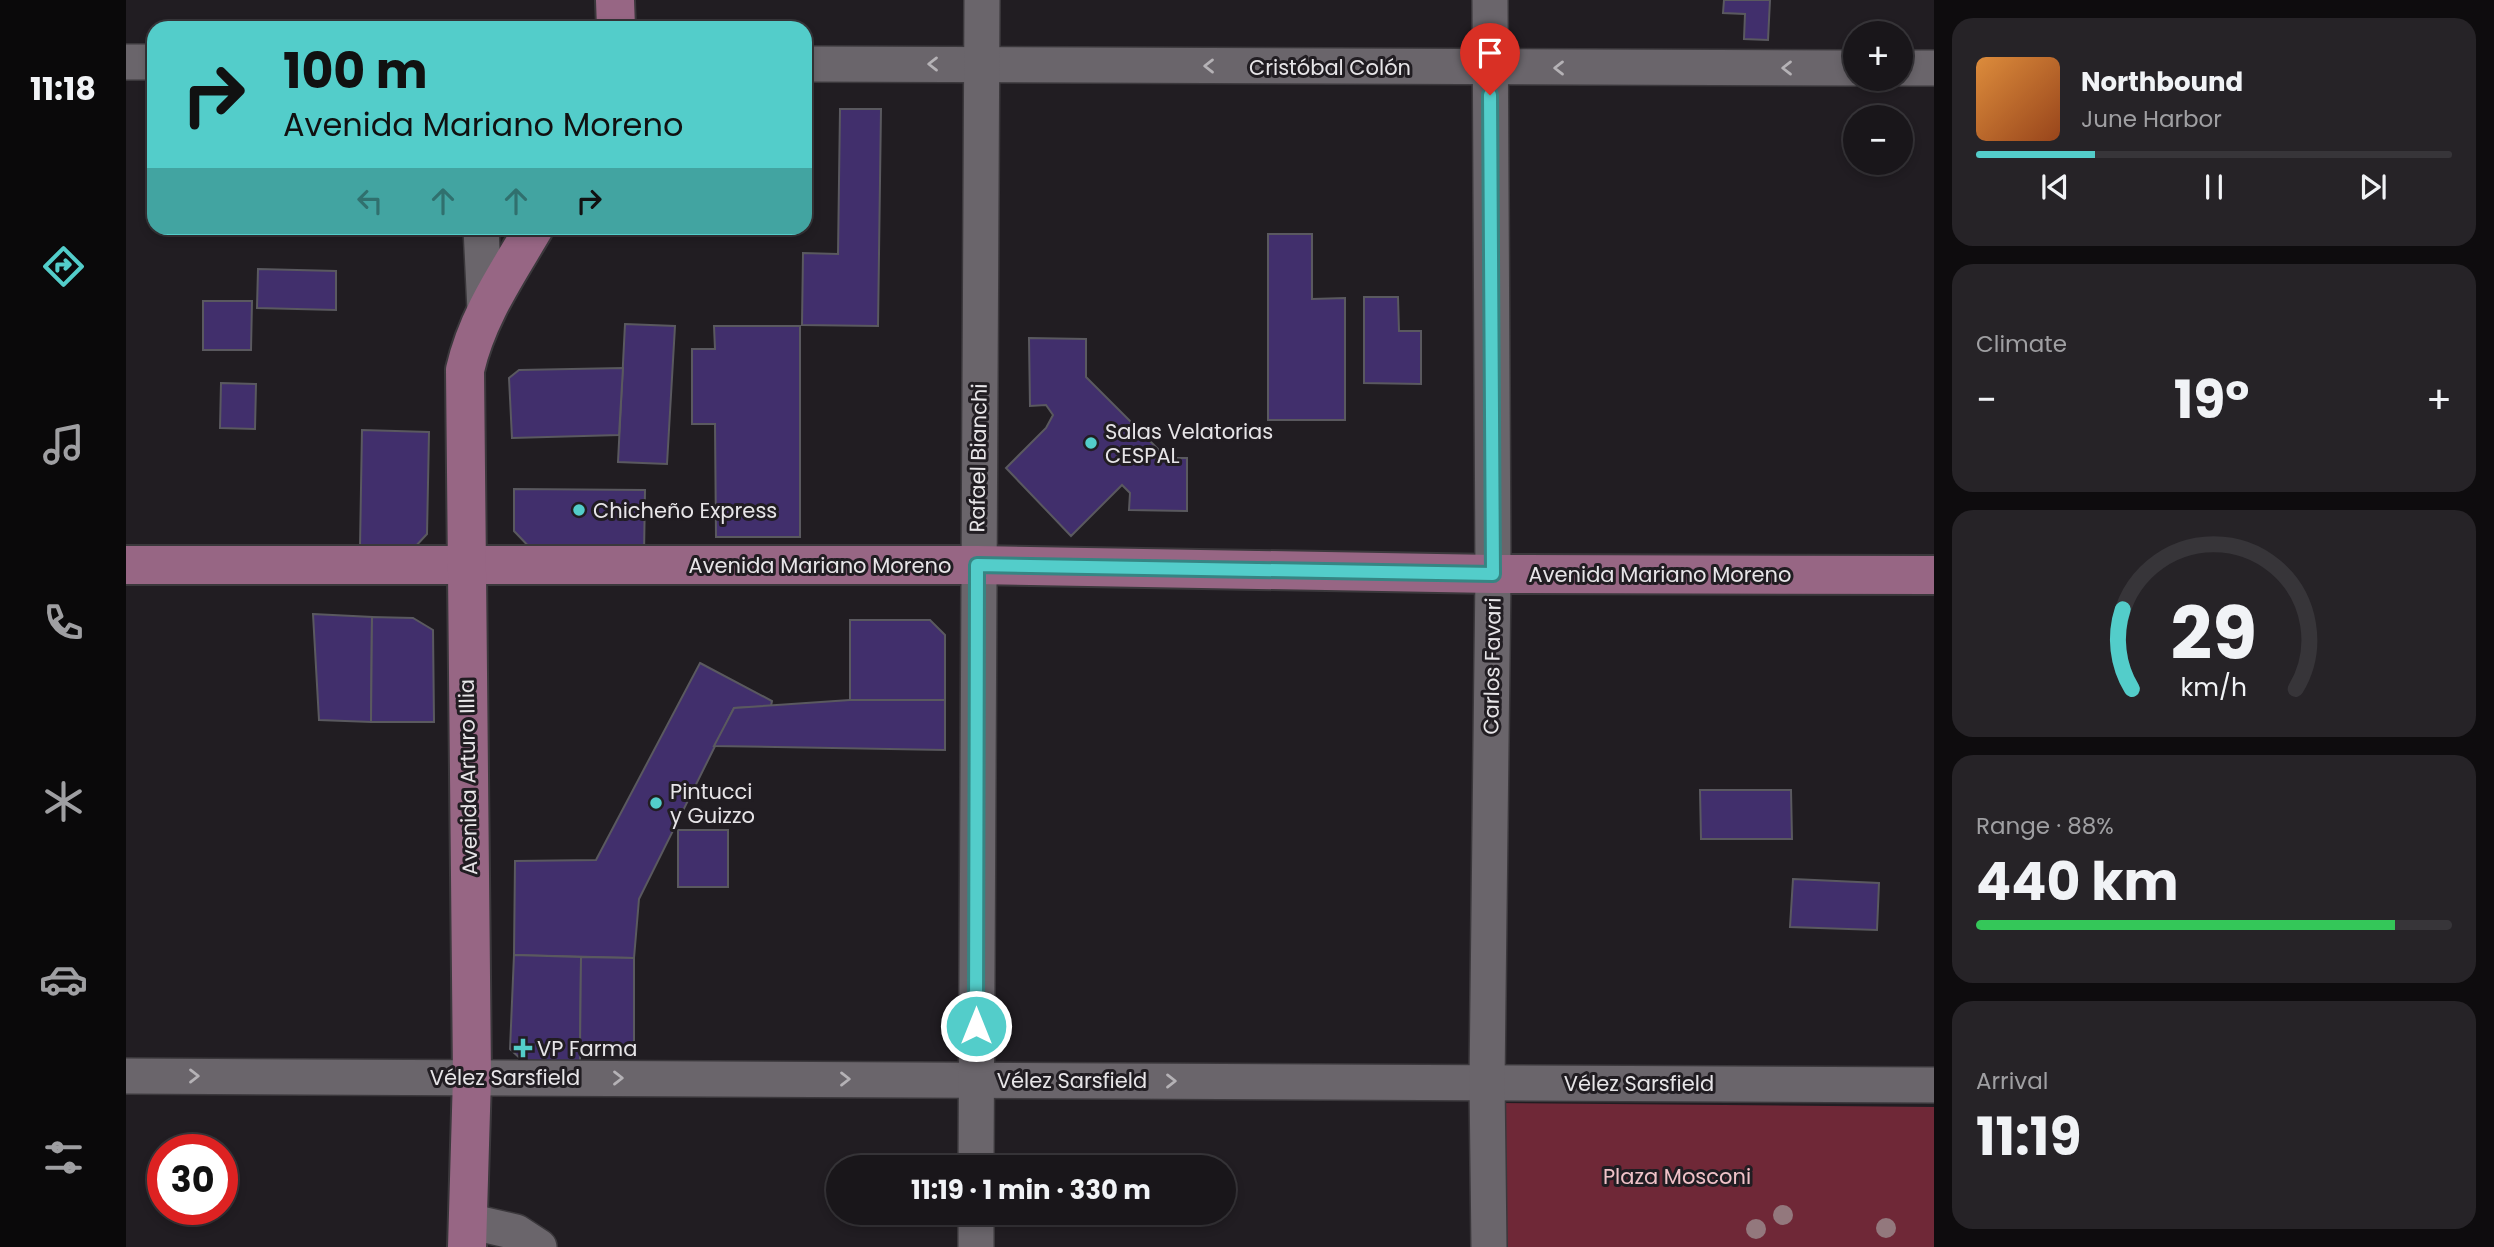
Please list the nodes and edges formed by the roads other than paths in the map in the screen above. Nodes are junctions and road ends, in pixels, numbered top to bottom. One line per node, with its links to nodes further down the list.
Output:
1 (615, 0): 4 (main road)
2 (982, 0): 8 (street, Rafael Bianchi)
3 (1490, 0): 9 (street, Carlos Favari)
4 (616, 21)
5 (126, 62): 6 (street)
6 (147, 62)
7 (812, 64): 8 (street, Cristóbal Colón, one-way to 7)
8 (982, 64): 9 (street, Cristóbal Colón, one-way to 8); 17 (street, Rafael Bianchi)
9 (1489, 68): 10 (street, Cristóbal Colón, one-way to 9); 19 (street, Carlos Favari)
10 (1843, 68)
11 (1913, 68): 12 (street)
12 (1934, 68)
13 (481, 235): 15 (street, Avenida Arturo Illia)
14 (530, 235): 15 (main road, Avenida Arturo Illia)
15 (485, 310): 18 (main road, Avenida Arturo Illia)
16 (126, 565): 18 (main road, Avenida Mariano Moreno)
17 (977, 565): 18 (main road, Avenida Mariano Moreno); 19 (main road, Avenida Mariano Moreno); 23 (street, Rafael Bianchi)
18 (466, 566): 22 (main road, Avenida Arturo Illia)
19 (1493, 574): 20 (main road, Avenida Mariano Moreno); 24 (street, Carlos Favari)
20 (1934, 575)
21 (126, 1076): 22 (street, Vélez Sarsfield, one-way to 22)
22 (472, 1077): 23 (street, Vélez Sarsfield, one-way to 23); 28 (main road, Avenida Arturo Illia)
23 (976, 1080): 24 (street, Vélez Sarsfield, one-way to 24); 26 (street, Rafael Bianchi)
24 (1487, 1083): 25 (street, Vélez Sarsfield); 31 (street, Carlos Favari)
25 (1934, 1085)
26 (976, 1155)
27 (976, 1225): 30 (street)
28 (467, 1234): 29 (street)
29 (539, 1247)
30 (976, 1247)
31 (1489, 1247)

